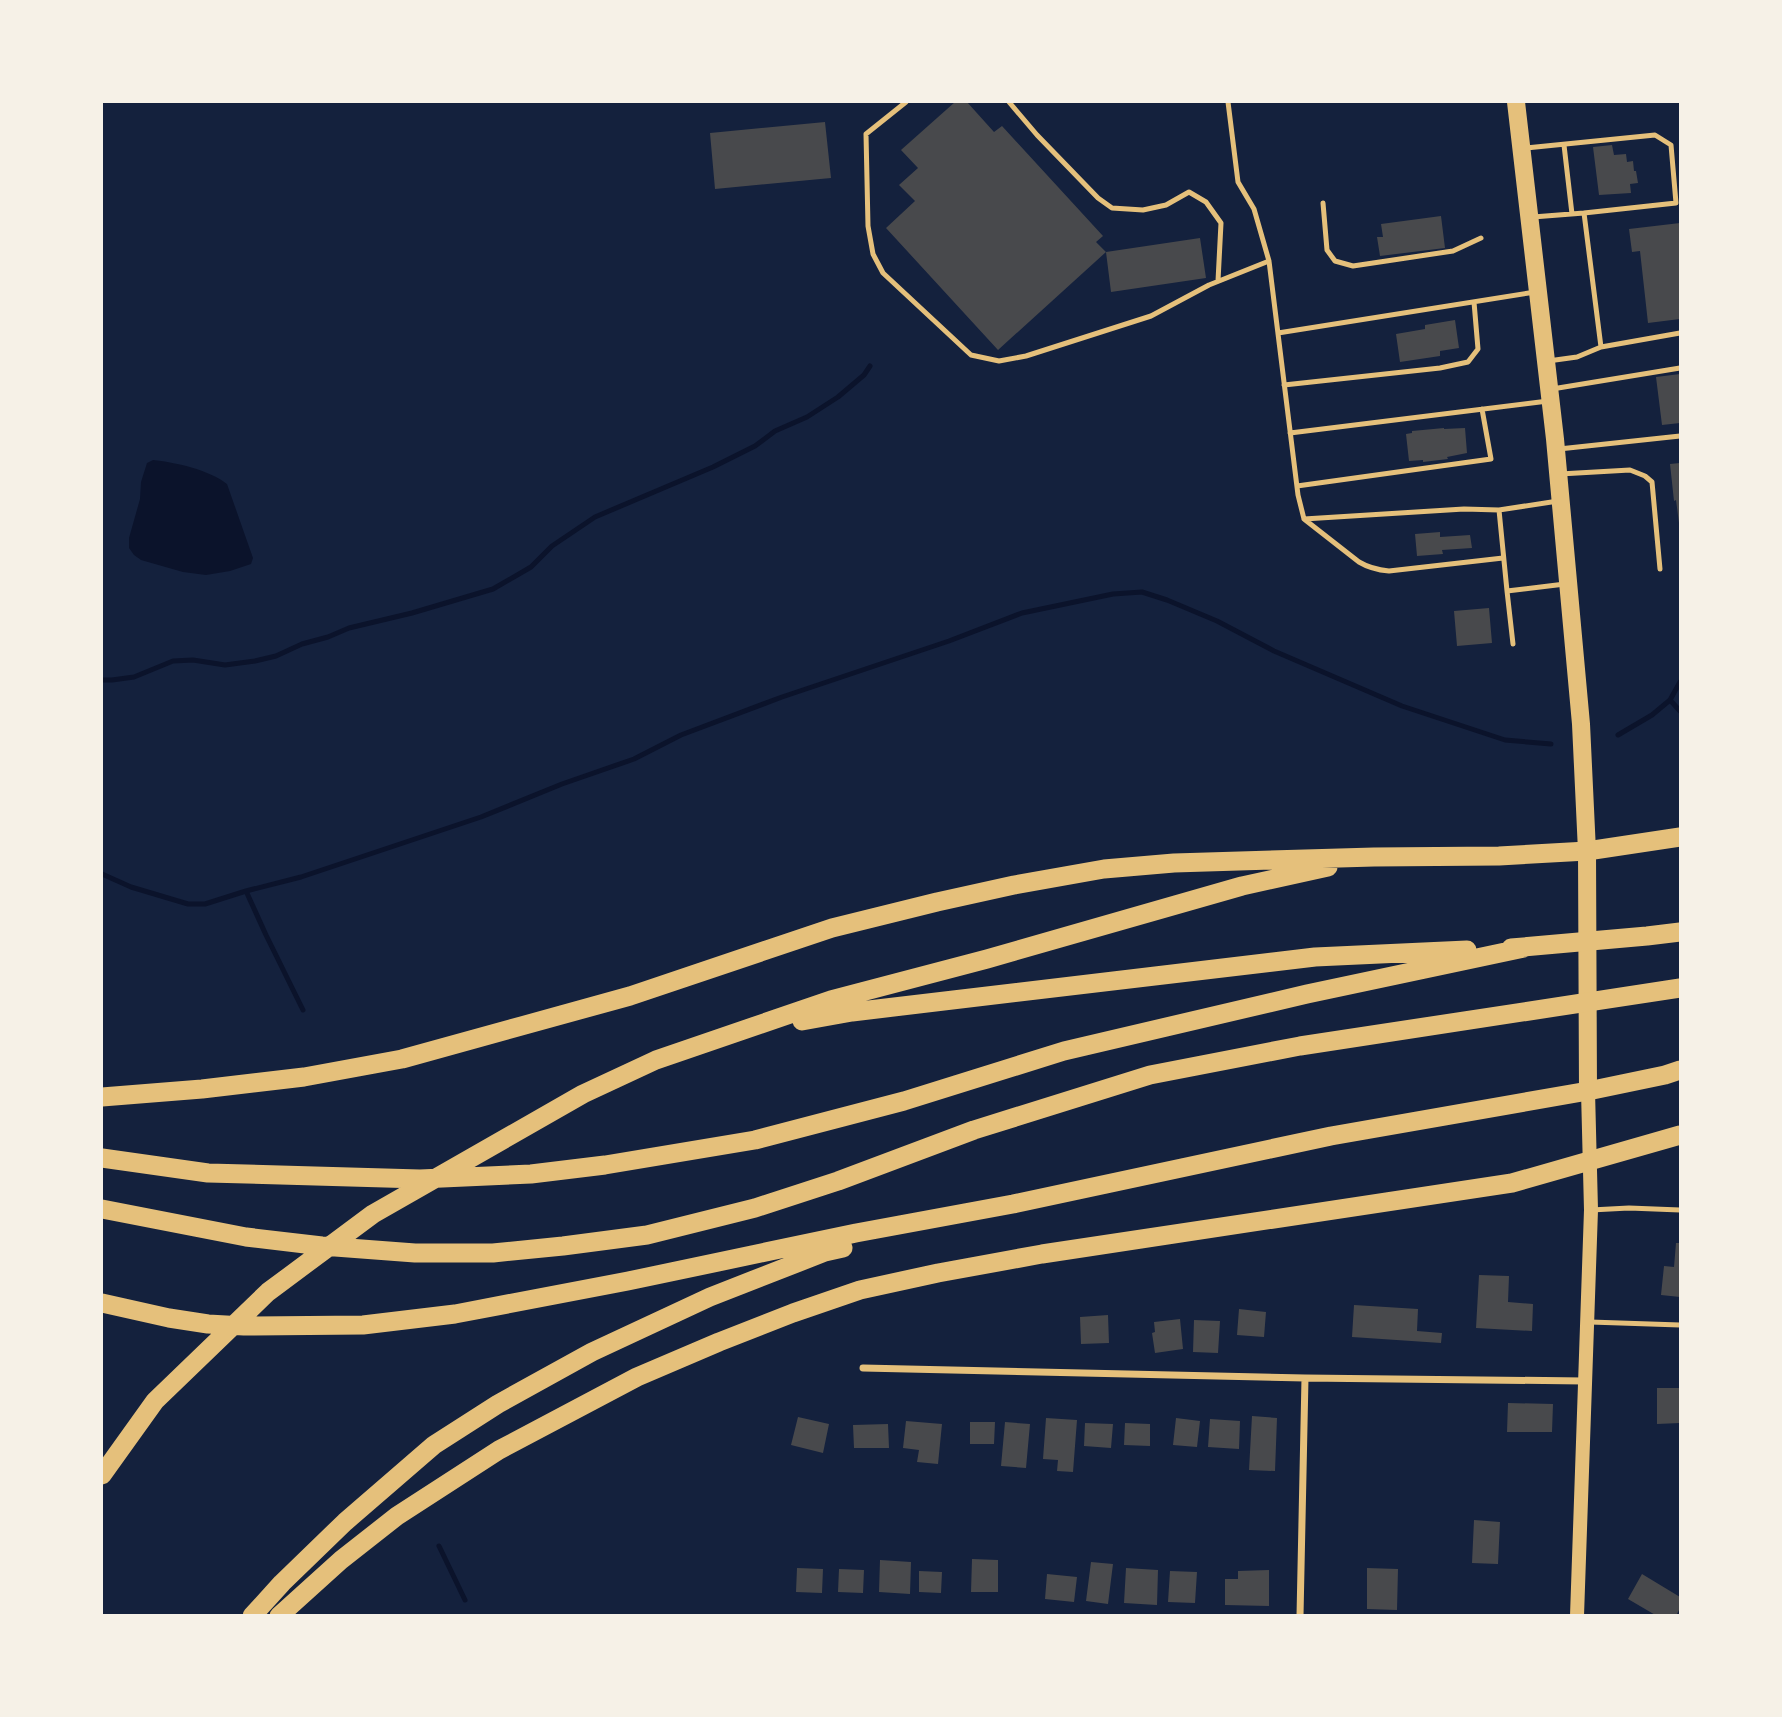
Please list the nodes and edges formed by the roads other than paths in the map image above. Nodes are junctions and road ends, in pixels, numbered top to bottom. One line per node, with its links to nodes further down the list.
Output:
1 (906, 102): 14 (lane)
2 (1009, 102): 14 (lane)
3 (1228, 102): 13 (lane)
4 (1516, 102): 6 (highway)
5 (1564, 145): 6 (lane); 7 (lane); 10 (lane)
6 (1522, 148): 11 (highway)
7 (1678, 202): 9 (lane)
8 (1323, 203): 12 (lane)
9 (1584, 213): 10 (lane); 19 (lane)
10 (1572, 214): 11 (lane)
11 (1530, 217): 15 (highway)
12 (1480, 238)
13 (1269, 261): 14 (lane); 17 (lane)
14 (1218, 281)
15 (1538, 292): 16 (lane); 20 (highway)
16 (1474, 302): 17 (lane); 22 (lane)
17 (1278, 333): 22 (lane)
18 (1681, 334): 19 (lane)
19 (1601, 347): 20 (lane)
20 (1546, 361): 23 (highway)
21 (1681, 368): 23 (lane)
22 (1284, 385): 25 (lane)
23 (1550, 395): 24 (lane); 27 (highway)
24 (1482, 410): 25 (lane); 29 (lane)
25 (1290, 433): 29 (lane)
26 (1681, 436): 27 (lane)
27 (1556, 449): 28 (highway)
28 (1558, 474): 30 (highway); 34 (lane)
29 (1297, 486): 32 (lane)
30 (1561, 501): 31 (lane); 35 (highway)
31 (1499, 510): 32 (lane); 33 (lane)
32 (1304, 519): 33 (lane)
33 (1503, 558): 36 (lane)
34 (1660, 569)
35 (1568, 584): 36 (lane); 39 (highway)
36 (1507, 591): 37 (lane)
37 (1513, 644)
38 (1681, 836): 39 (highway)
39 (1587, 851): 40 (highway); 46 (highway)
40 (1374, 857): 44 (highway); 47 (highway)
41 (1681, 932): 42 (highway)
42 (1524, 948): 44 (highway); 49 (highway)
43 (1681, 988): 51 (highway)
44 (742, 1031): 60 (highway)
45 (1681, 1070): 46 (highway)
46 (1588, 1091): 50 (highway); 52 (main road)
47 (102, 1097)
48 (1681, 1135): 62 (highway)
49 (102, 1158)
50 (1013, 1204): 54 (highway); 61 (highway)
51 (102, 1209)
52 (1591, 1210): 53 (lane); 55 (main road)
53 (1681, 1210)
54 (102, 1303)
55 (1587, 1322): 56 (lane); 59 (main road)
56 (1681, 1325)
57 (863, 1368): 58 (street)
58 (1305, 1378): 59 (street); 63 (street)
59 (1584, 1381): 64 (main road)
60 (102, 1475)
61 (252, 1615)
62 (279, 1615)
63 (1300, 1615)
64 (1577, 1615)

